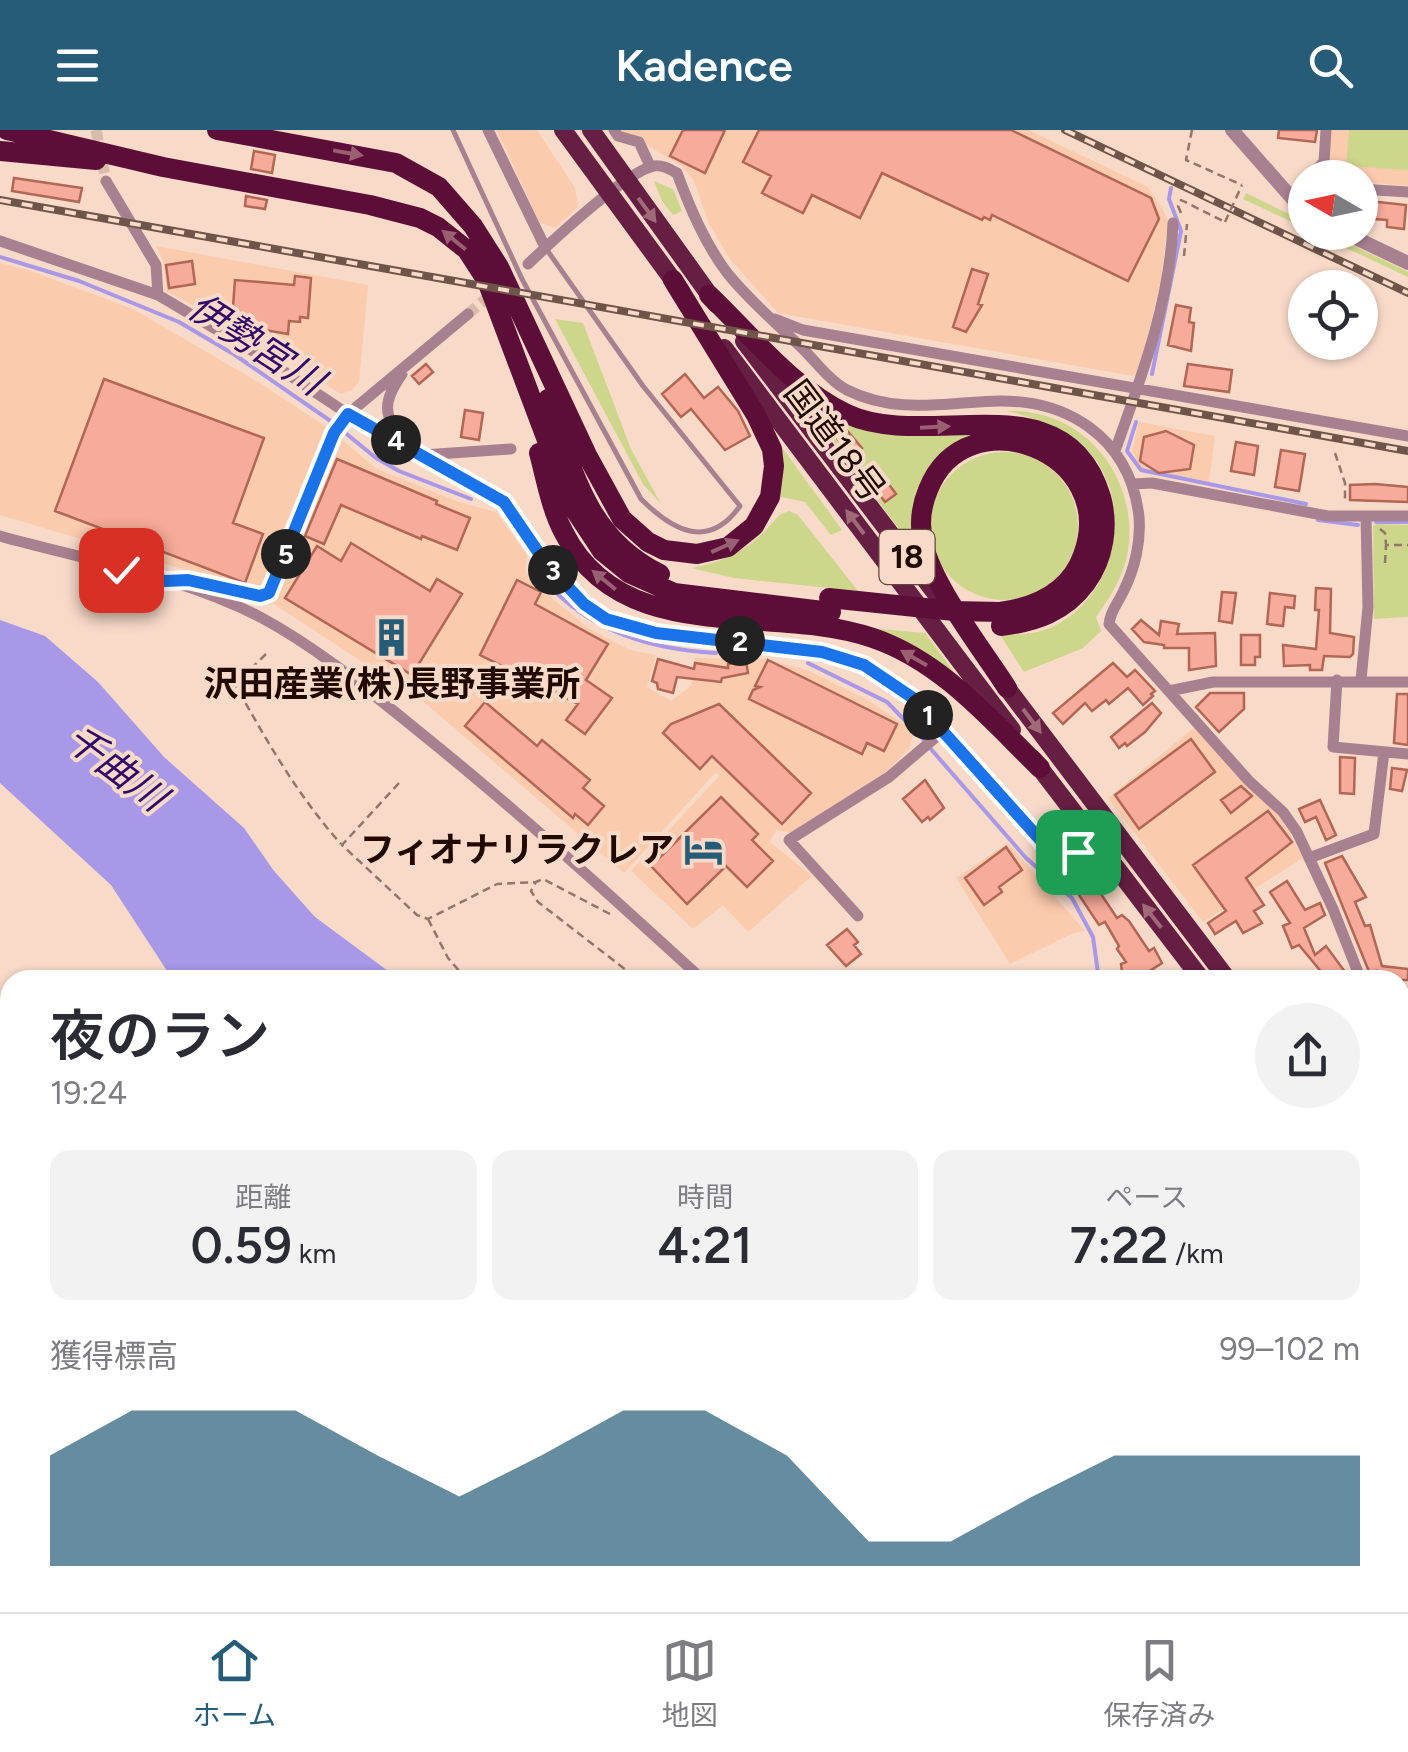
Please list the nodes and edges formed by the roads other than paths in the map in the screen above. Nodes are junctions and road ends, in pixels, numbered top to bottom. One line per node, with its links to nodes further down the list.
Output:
1 (8, 130): 13 (highway)
2 (218, 130): 27 (highway, one-way to 27)
3 (453, 130): 22 (lane)
4 (488, 130): 22 (street)
5 (563, 130): 19 (highway, 国道18号 / 18)
6 (591, 130): 15 (highway, 国道18号 / 18)
7 (614, 130): 12 (street)
8 (1232, 130): 18 (street)
9 (1326, 130): 11 (street)
10 (0, 152): 13 (highway)
11 (1324, 160)
12 (650, 166): 15 (street); 31 (street)
13 (163, 167): 32 (highway, one-way to 13)
14 (106, 180): 28 (street)
15 (626, 181): 19 (street); 29 (highway, 国道18号 / 18, one-way to 29)
16 (1378, 190): 17 (street)
17 (1408, 192)
18 (1286, 193)
19 (609, 194): 22 (street); 26 (highway, 国道18号 / 18)
20 (1174, 223): 34 (street)
21 (0, 242): 28 (street)
22 (545, 247): 25 (street)
23 (1378, 249): 24 (street)
24 (1408, 263)
25 (528, 264)
26 (673, 280): 27 (highway, one-way to 26); 56 (highway, 国道18号 / 18, one-way to 26)
27 (506, 284): 46 (highway)
28 (158, 295): 35 (street)
29 (709, 295): 47 (highway, one-way to 47); 51 (highway, 国道18号 / 18)
30 (468, 314): 33 (street)
31 (770, 318): 34 (street); 39 (street)
32 (504, 321): 46 (highway); 56 (highway, one-way to 32)
33 (410, 362): 35 (street); 37 (street)
34 (1138, 388): 36 (street); 39 (street)
35 (341, 423): 37 (street); 45 (street)
36 (1408, 436)
37 (404, 445): 40 (street)
38 (511, 449): 40 (street)
39 (1116, 451): 41 (street)
40 (423, 456): 53 (street)
41 (1133, 484): 43 (street); 52 (street)
42 (1408, 516): 43 (street)
43 (1359, 517): 49 (street)
44 (0, 536): 45 (street)
45 (160, 580): 60 (street)
46 (830, 605): 47 (highway, bridge)
47 (1000, 619): 51 (highway)
48 (1337, 680): 49 (street); 52 (street); 54 (street)
49 (1360, 680): 50 (street)
50 (1408, 682)
51 (1007, 688): 62 (highway, 国道18号 / 18, one-way to 62)
52 (1169, 692): 58 (street)
53 (938, 736): 57 (street); 59 (street)
54 (1384, 752): 55 (street); 58 (street)
55 (1408, 754)
56 (1040, 768): 57 (highway, 国道18号 / 18)
57 (1102, 852): 61 (highway, 国道18号 / 18, one-way to 57)
58 (1309, 858): 63 (street)
59 (858, 916)
60 (693, 970)
61 (1191, 970)
62 (1220, 970)
63 (1357, 970)

